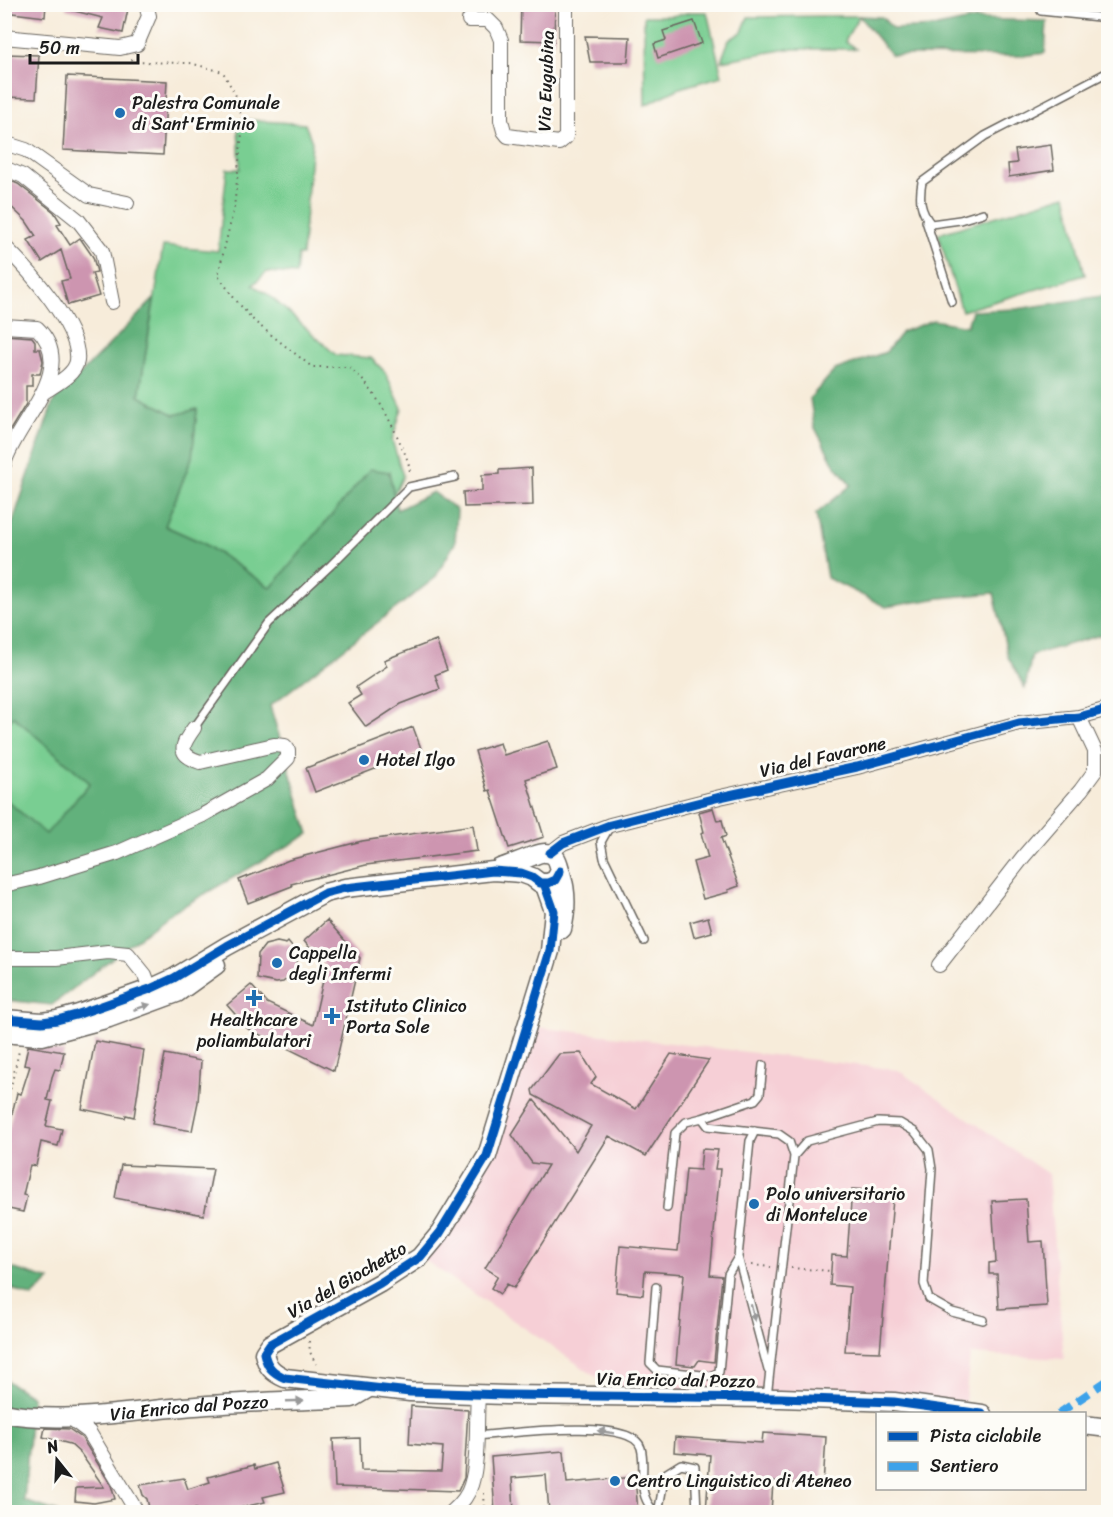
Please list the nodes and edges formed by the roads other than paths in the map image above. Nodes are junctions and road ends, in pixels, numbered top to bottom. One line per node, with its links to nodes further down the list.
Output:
1 (146, 4): 6 (street)
2 (566, 4): 5 (street, Via Eugubina)
3 (1041, 10): 4 (lane)
4 (1108, 18)
5 (469, 20)
6 (4, 37)
7 (1108, 72): 12 (lane)
8 (4, 143): 10 (street)
9 (4, 168): 14 (street)
10 (127, 203)
11 (983, 213): 12 (lane)
12 (924, 216): 15 (lane)
13 (4, 246): 17 (street)
14 (112, 302)
15 (952, 302)
16 (4, 326): 17 (street)
17 (44, 392): 18 (street)
18 (4, 464)
19 (455, 477): 22 (lane)
20 (1108, 709): 21 (street, Via del Favarone)
21 (1079, 717): 23 (street, Via del Favarone); 33 (street)
22 (194, 728): 28 (street)
23 (610, 825): 24 (street, Via del Favarone); 30 (lane)
24 (542, 855): 25 (street); 26 (street, Via del Giochetto); 27 (street, Via del Giochetto)
25 (493, 871): 27 (street); 29 (street)
26 (560, 871): 27 (street); 31 (street, Via del Giochetto)
27 (538, 880): 31 (street, Via del Giochetto)
28 (4, 885)
29 (246, 938): 34 (street); 36 (street, one-way to 29)
30 (644, 941)
31 (550, 951): 46 (street, Via del Giochetto)
32 (4, 958): 34 (street)
33 (939, 965)
34 (150, 989): 35 (street)
35 (4, 1019)
36 (4, 1032)
37 (763, 1065): 38 (lane)
38 (702, 1118): 39 (lane); 41 (lane)
39 (755, 1131): 40 (lane); 42 (lane)
40 (794, 1156): 44 (lane); 45 (lane)
41 (667, 1208)
42 (738, 1257): 43 (lane); 45 (lane, one-way to 45)
43 (656, 1287)
44 (982, 1320)
45 (769, 1376): 48 (lane)
46 (369, 1388): 47 (street, Via Enrico dal Pozzo); 51 (street, Via Enrico dal Pozzo, one-way to 46)
47 (478, 1395): 48 (street, Via Enrico dal Pozzo); 54 (street)
48 (766, 1398): 49 (street, Via Enrico dal Pozzo)
49 (974, 1412)
50 (4, 1413): 51 (street, Via Enrico dal Pozzo)
51 (69, 1417): 56 (street)
52 (1086, 1425): 53 (street)
53 (1108, 1428)
54 (476, 1436): 55 (lane, one-way to 54); 57 (street)
55 (652, 1511): 58 (lane)
56 (137, 1512)
57 (452, 1512)
58 (697, 1512)

